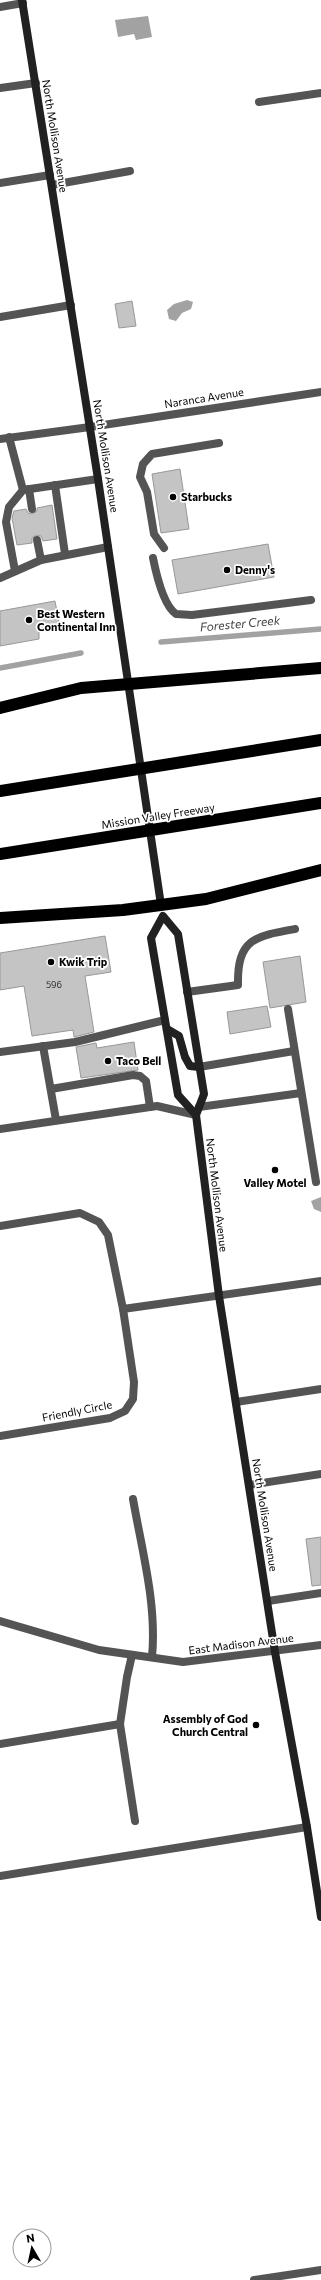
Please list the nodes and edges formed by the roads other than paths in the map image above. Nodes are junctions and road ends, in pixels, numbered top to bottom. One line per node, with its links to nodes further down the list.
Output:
1 (23, 1): 2 (street); 3 (main road, North Mollison Avenue)
2 (0, 7)
3 (36, 83): 4 (street); 8 (main road, North Mollison Avenue)
4 (0, 88)
5 (321, 93): 6 (street)
6 (259, 102)
7 (130, 171): 10 (street)
8 (50, 174): 9 (street); 10 (main road, North Mollison Avenue)
9 (0, 183)
10 (52, 185): 11 (main road, North Mollison Avenue)
11 (71, 305): 12 (street); 14 (main road, North Mollison Avenue)
12 (0, 317)
13 (321, 392): 14 (street, Naranca Avenue)
14 (90, 427): 15 (street, Naranca Avenue); 18 (main road, North Mollison Avenue)
15 (9, 437): 16 (street, Naranca Avenue); 20 (street)
16 (0, 439)
17 (219, 443): 24 (street)
18 (98, 479): 19 (street); 23 (main road, North Mollison Avenue)
19 (55, 485): 20 (street); 25 (street)
20 (26, 490): 21 (street); 28 (street)
21 (32, 508)
22 (37, 540): 27 (street)
23 (108, 547): 25 (street); 32 (main road, North Mollison Avenue)
24 (164, 548)
25 (65, 554): 27 (street)
26 (153, 558): 30 (street)
27 (41, 560): 28 (street)
28 (15, 571): 29 (street)
29 (0, 578)
30 (311, 600)
31 (321, 668): 32 (highway)
32 (129, 685): 33 (highway); 39 (main road, North Mollison Avenue)
33 (0, 708)
34 (321, 740): 35 (highway)
35 (0, 792)
36 (321, 803): 37 (highway, Mission Valley Freeway)
37 (0, 854)
38 (321, 870): 39 (highway)
39 (162, 911): 40 (highway); 42 (main road, North Mollison Avenue); 44 (main road)
40 (0, 918)
41 (295, 929): 42 (street)
42 (187, 992): 49 (main road, North Mollison Avenue)
43 (288, 1009): 47 (street)
44 (165, 1020): 45 (main road); 46 (street)
45 (167, 1029): 49 (main road); 53 (main road)
46 (43, 1046): 48 (street); 50 (street)
47 (294, 1051): 49 (street); 51 (street)
48 (0, 1052)
49 (199, 1066): 53 (main road, North Mollison Avenue)
50 (51, 1090): 52 (street); 54 (street)
51 (301, 1093): 53 (street); 56 (street)
52 (150, 1107): 53 (street); 54 (street)
53 (197, 1111): 59 (main road, North Mollison Avenue)
54 (56, 1120): 55 (street)
55 (0, 1129)
56 (316, 1182)
57 (0, 1226): 60 (street, Friendly Circle)
58 (321, 1281): 59 (street)
59 (219, 1296): 60 (street); 62 (main road, North Mollison Avenue)
60 (123, 1309): 63 (street, Friendly Circle)
61 (321, 1389): 62 (street)
62 (236, 1402): 65 (main road, North Mollison Avenue)
63 (0, 1436)
64 (321, 1474): 65 (street)
65 (249, 1485): 68 (main road, North Mollison Avenue)
66 (133, 1499): 73 (street)
67 (321, 1594): 68 (street)
68 (268, 1601): 71 (main road, North Mollison Avenue)
69 (0, 1621): 72 (street, East Madison Avenue)
70 (321, 1645): 71 (street, East Madison Avenue)
71 (275, 1652): 73 (street, East Madison Avenue); 77 (main road, North Mollison Avenue)
72 (132, 1654): 73 (street, East Madison Avenue); 74 (street)
73 (152, 1657)
74 (120, 1724): 75 (street); 76 (street)
75 (0, 1744)
76 (135, 1820)
77 (307, 1827): 78 (street); 79 (main road, North Mollison Avenue)
78 (0, 1876)
79 (321, 1917)
80 (321, 2270): 81 (street)
81 (254, 2280)

